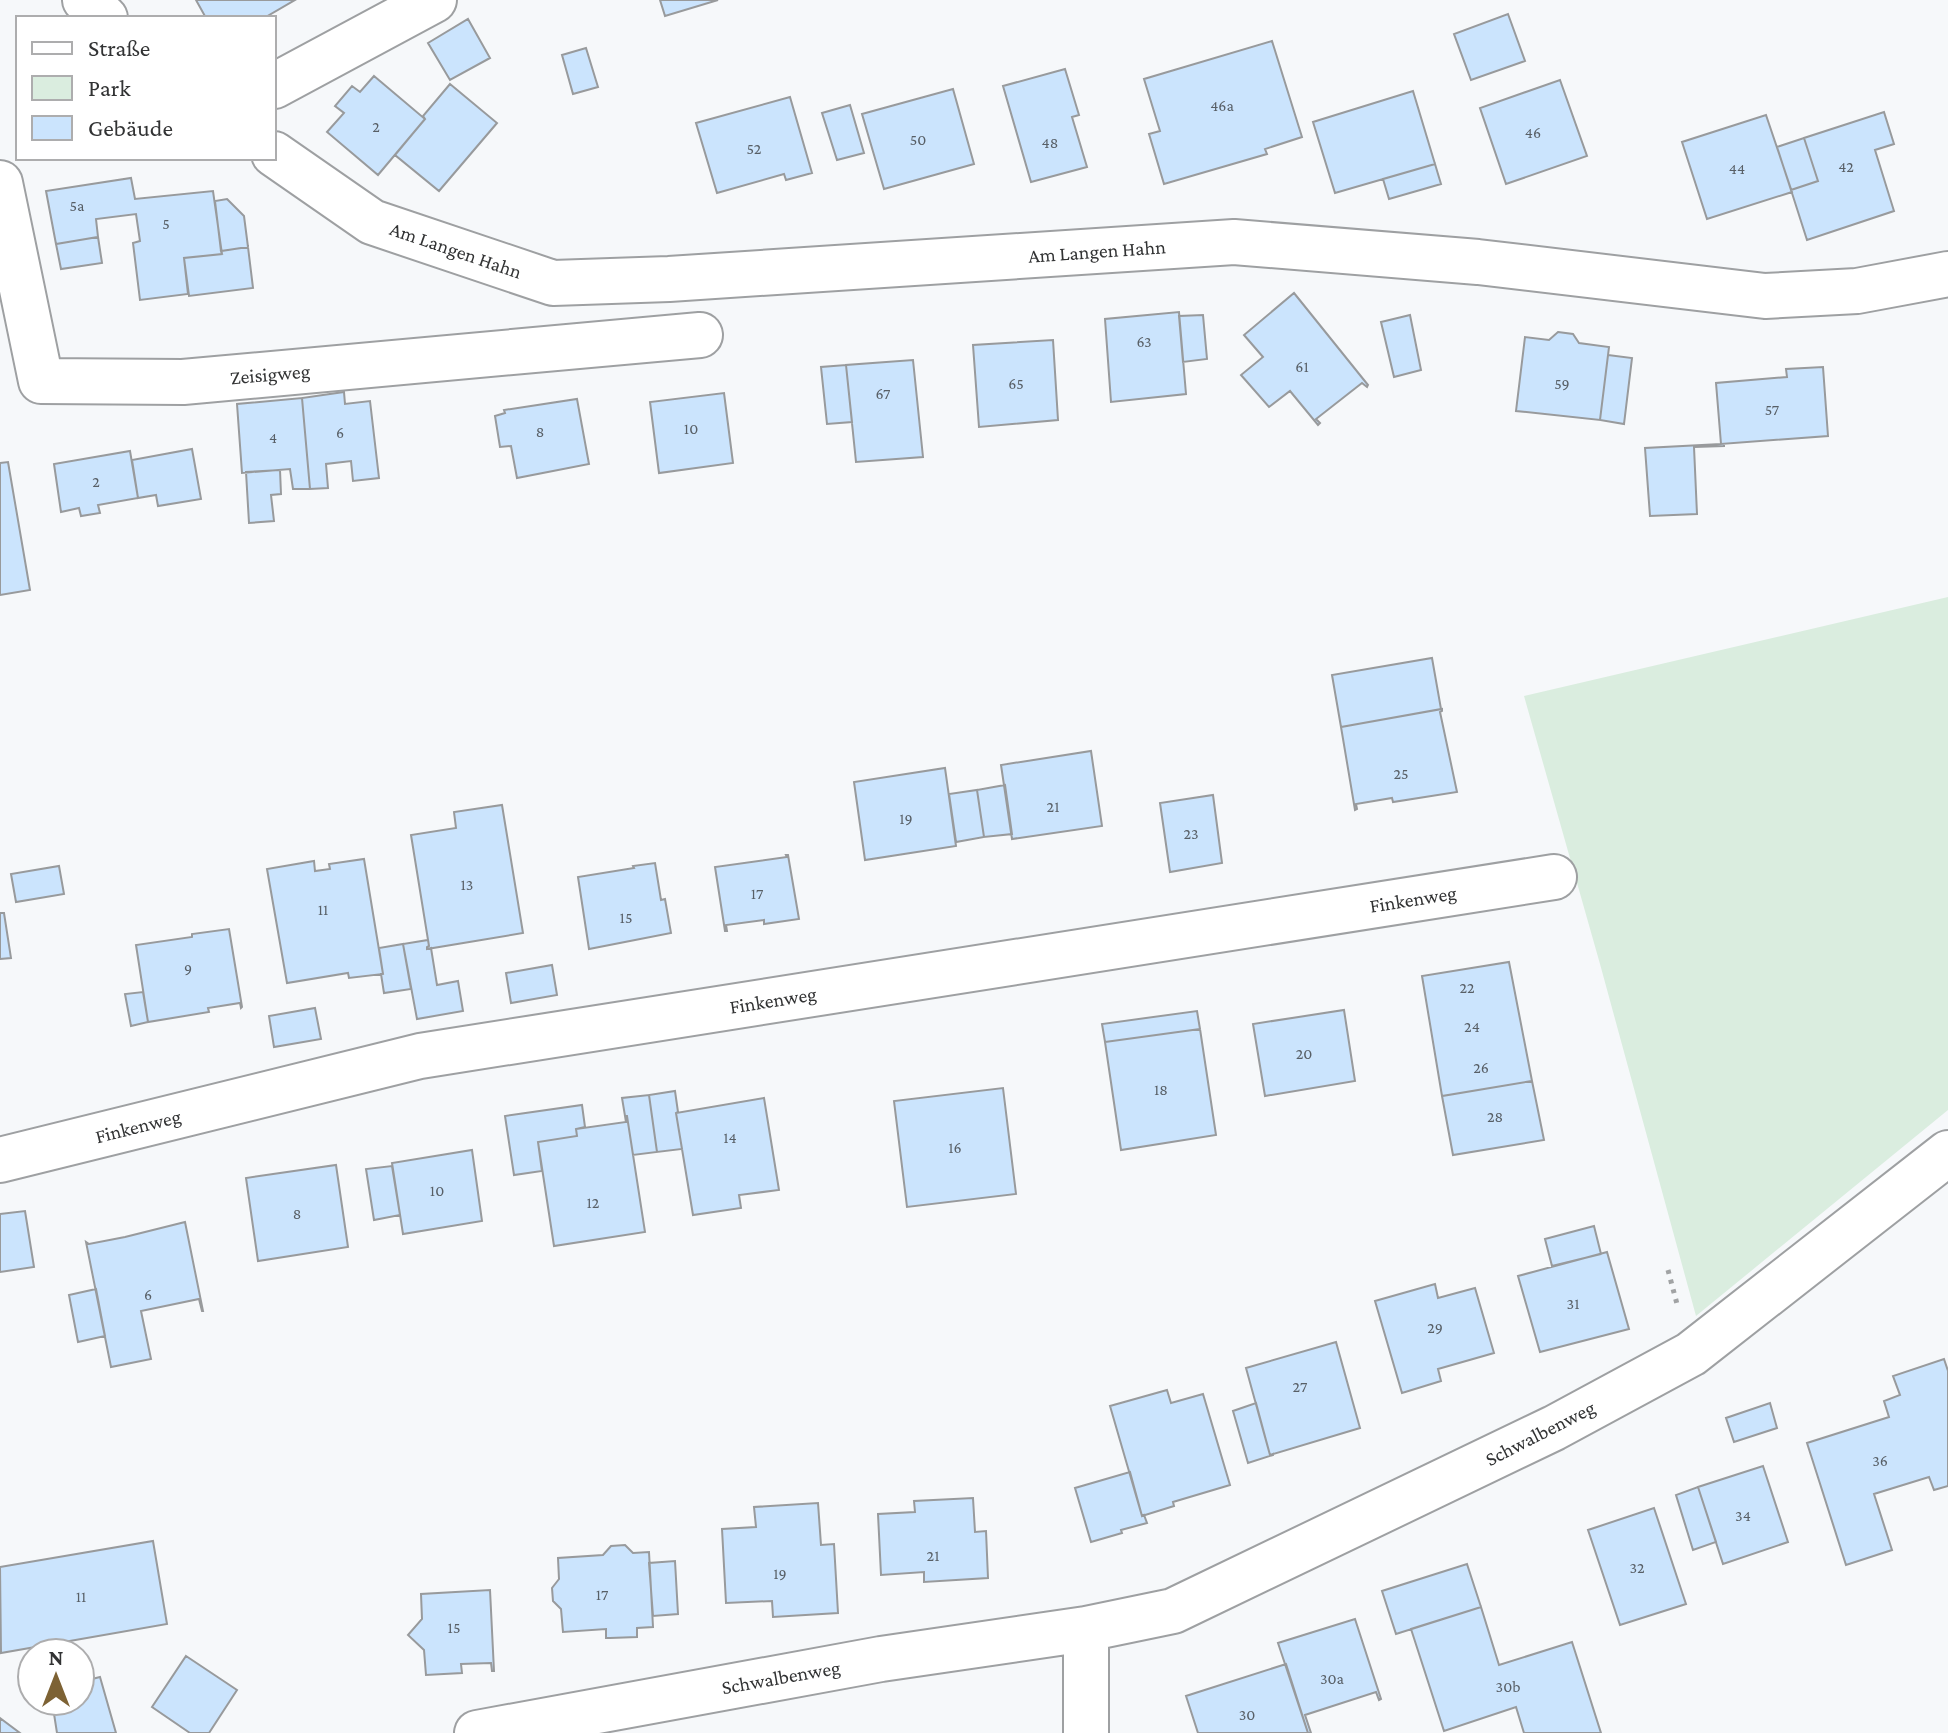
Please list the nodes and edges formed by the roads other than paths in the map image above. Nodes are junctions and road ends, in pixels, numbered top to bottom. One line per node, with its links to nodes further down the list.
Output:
1 (85, 0): 3 (street)
2 (434, 0): 4 (street)
3 (103, 16)
4 (276, 85)
5 (276, 155): 7 (street, Am Langen Hahn)
6 (0, 183): 8 (street, Zeisigweg)
7 (1948, 274)
8 (700, 335)
9 (1554, 877): 11 (street, Finkenweg)
10 (1948, 1153): 12 (street, Schwalbenweg)
11 (0, 1160)
12 (1086, 1629): 13 (street, Schwalbenweg); 14 (street)
13 (477, 1733)
14 (1086, 1733)

